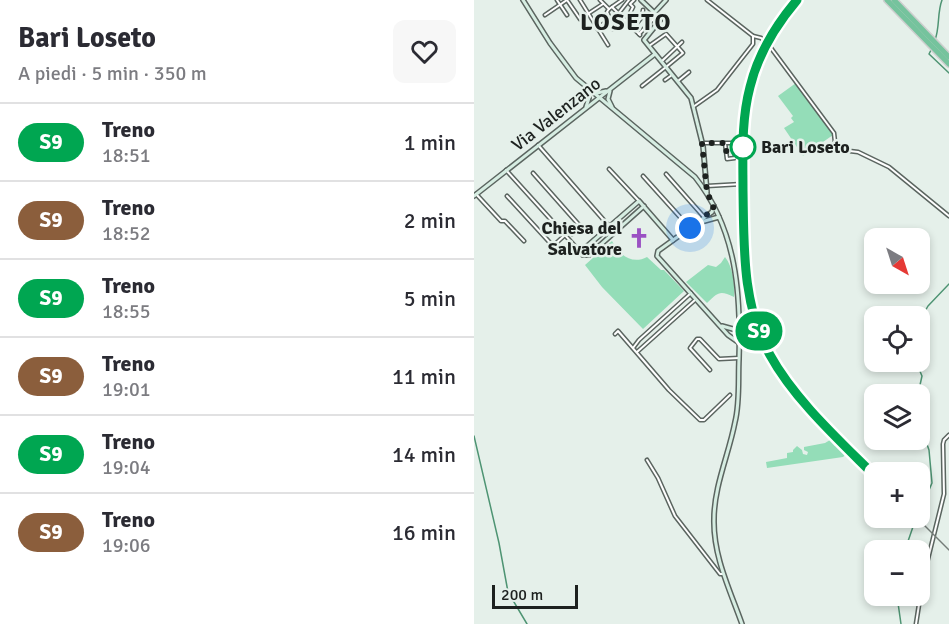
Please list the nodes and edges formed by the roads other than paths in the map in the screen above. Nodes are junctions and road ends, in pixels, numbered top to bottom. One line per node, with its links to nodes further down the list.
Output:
1 (523, 0): 51 (main road)
2 (557, 0): 14 (street)
3 (567, 0): 14 (street); 19 (street)
4 (580, 0): 19 (street)
5 (600, 0): 13 (street)
6 (632, 0): 17 (street); 28 (street)
7 (641, 0): 22 (main road)
8 (666, 0): 22 (main road)
9 (707, 0): 35 (street)
10 (887, 0): 33 (highway)
11 (894, 0): 33 (highway)
12 (619, 2): 15 (street); 17 (street)
13 (603, 4): 15 (street); 16 (street)
14 (560, 5): 23 (street); 24 (street)
15 (610, 8): 21 (street); 27 (street)
16 (594, 9): 19 (street); 20 (street)
17 (622, 9): 21 (street)
18 (643, 10): 32 (street)
19 (588, 13): 31 (street)
20 (597, 14)
21 (618, 14): 28 (street)
22 (656, 14): 34 (street); 34 (main road)
23 (545, 15)
24 (567, 15)
25 (616, 18): 27 (street)
26 (633, 18): 28 (street)
27 (609, 21): 29 (street); 31 (street)
28 (627, 22): 29 (street); 32 (street)
29 (620, 24): 30 (street)
30 (623, 27)
31 (597, 28): 37 (street)
32 (633, 28): 34 (street)
33 (918, 29): 40 (highway)
34 (641, 36): 38 (main road)
35 (753, 36): 54 (street); 76 (street)
36 (682, 42): 39 (street)
37 (608, 45)
38 (649, 46): 39 (street); 41 (main road)
39 (677, 47): 43 (street); 45 (street)
40 (937, 49): 42 (highway); 44 (highway)
41 (656, 54): 43 (main road); 52 (main road, Via Valenzano)
42 (949, 57)
43 (662, 62): 45 (main road)
44 (949, 64)
45 (666, 67): 47 (main road); 50 (street)
46 (689, 72): 49 (street)
47 (672, 75): 48 (street); 49 (main road)
48 (665, 80)
49 (678, 81): 54 (main road)
50 (642, 86)
51 (585, 87): 52 (main road); 53 (main road); 55 (main road)
52 (610, 89): 53 (main road, Via Valenzano); 56 (main road)
53 (599, 98): 55 (main road, Via Valenzano); 56 (main road)
54 (693, 107): 57 (main road)
55 (586, 108): 56 (main road); 59 (main road, Via Valenzano)
56 (614, 110): 69 (main road)
57 (702, 143): 58 (street); 68 (main road)
58 (725, 143): 60 (street); 61 (street)
59 (538, 146): 63 (main road, Via Valenzano); 81 (street)
60 (726, 151): 61 (street); 61 (street)
61 (735, 151)
62 (609, 169): 72 (street)
63 (506, 170): 70 (main road, Via Valenzano); 84 (street)
64 (533, 173): 84 (street)
65 (666, 174): 78 (street)
66 (643, 176): 83 (street)
67 (742, 184): 68 (street)
68 (707, 186): 69 (main road)
69 (707, 192): 74 (main road)
70 (475, 195): 86 (street)
71 (507, 195): 84 (street)
72 (639, 201): 73 (main road); 81 (main road)
73 (644, 206): 85 (main road); 87 (main road)
74 (714, 206): 75 (main road); 77 (main road)
75 (711, 213): 77 (main road); 78 (main road)
76 (949, 216)
77 (719, 217): 79 (main road); 82 (main road)
78 (704, 218): 80 (main road)
79 (714, 220): 80 (main road); 82 (main road)
80 (698, 223): 83 (main road)
81 (609, 226): 87 (main road)
82 (723, 226): 90 (main road)
83 (690, 228): 85 (main road)
84 (565, 235): 87 (street)
85 (673, 240): 88 (main road)
86 (524, 241)
87 (583, 255)
88 (691, 293): 89 (main road); 97 (street)
89 (697, 299): 91 (main road); 98 (street)
90 (740, 321): 92 (main road); 93 (main road)
91 (722, 326): 92 (main road); 95 (main road)
92 (731, 329): 93 (main road)
93 (740, 332): 95 (main road); 96 (main road)
94 (615, 334): 97 (street)
95 (728, 334): 96 (main road)
96 (739, 343): 99 (main road)
97 (633, 348): 98 (street)
98 (637, 352): 101 (street)
99 (739, 358): 100 (street); 104 (main road)
100 (710, 370)
101 (730, 395)
102 (949, 435): 106 (street)
103 (647, 460): 104 (street)
104 (723, 574): 105 (main road)
105 (742, 624)
106 (916, 624)

